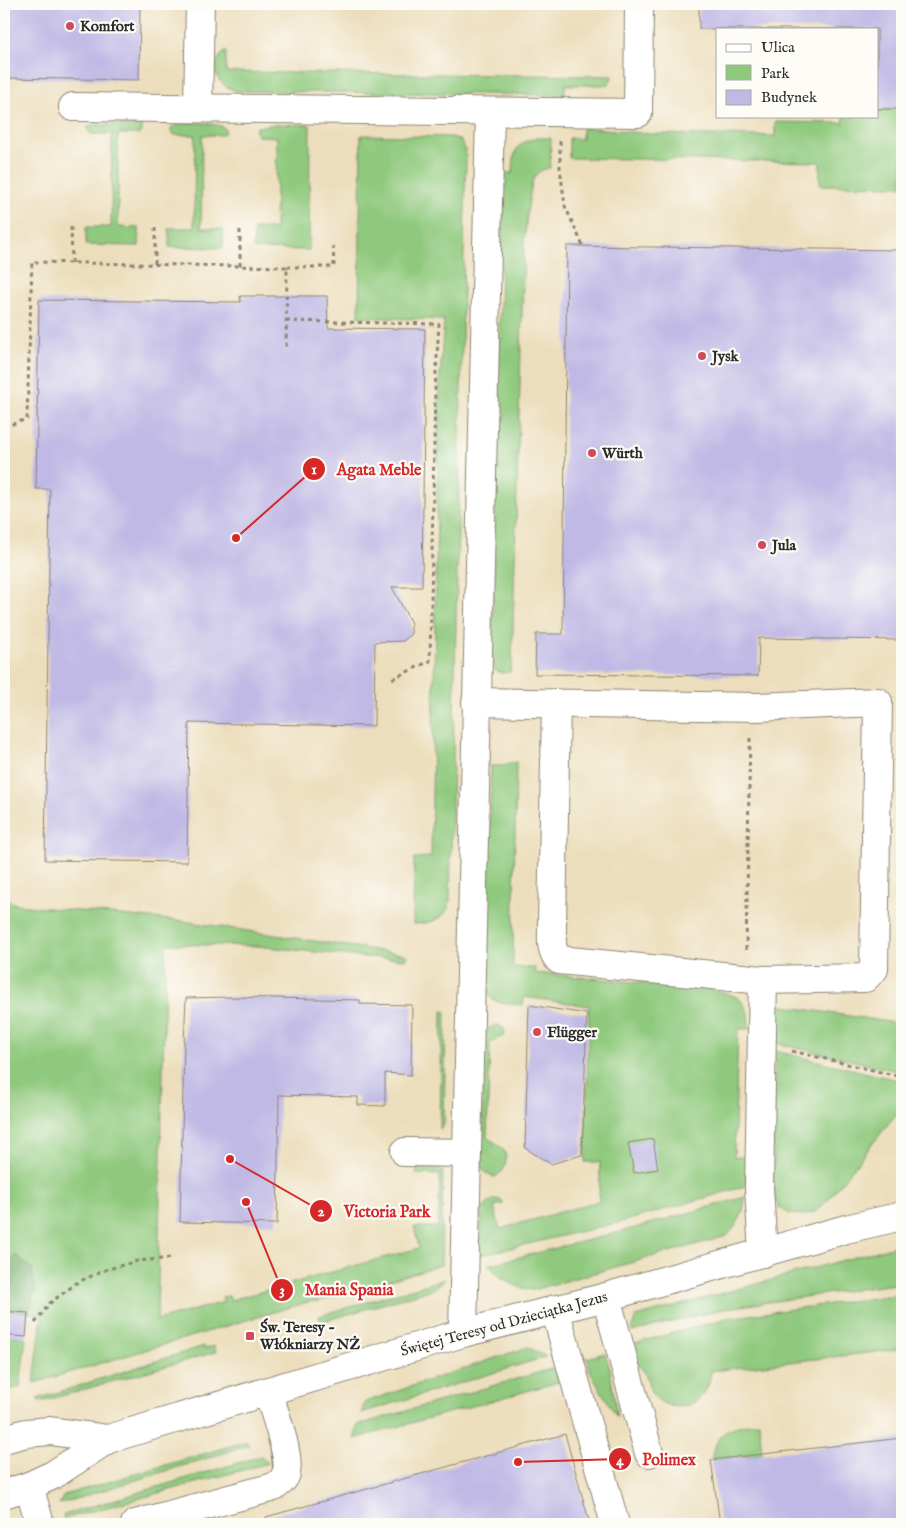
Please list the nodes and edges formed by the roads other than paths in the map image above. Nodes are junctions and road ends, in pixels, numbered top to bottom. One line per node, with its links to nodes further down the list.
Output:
1 (200, 4): 4 (street)
2 (639, 4): 5 (street)
3 (73, 107): 4 (street)
4 (198, 108): 5 (street)
5 (490, 113): 6 (street)
6 (476, 702): 7 (street); 10 (street)
7 (556, 703): 8 (street); 8 (street)
8 (754, 980): 12 (street)
9 (405, 1152): 10 (street)
10 (467, 1153): 15 (street)
11 (902, 1216): 12 (street, Świętej Teresy od Dzieciątka Jezus)
12 (763, 1254): 13 (street, Świętej Teresy od Dzieciątka Jezus)
13 (606, 1297): 14 (street, Świętej Teresy od Dzieciątka Jezus); 19 (street)
14 (555, 1309): 15 (street, Świętej Teresy od Dzieciątka Jezus); 23 (street)
15 (463, 1333): 16 (street, Świętej Teresy od Dzieciątka Jezus)
16 (268, 1392): 18 (street, Świętej Teresy od Dzieciątka Jezus); 22 (street)
17 (4, 1439): 18 (street, Świętej Teresy od Dzieciątka Jezus)
18 (108, 1439): 20 (street, Świętej Teresy od Dzieciątka Jezus)
19 (649, 1453)
20 (16, 1490): 21 (street)
21 (40, 1520)
22 (135, 1524)
23 (615, 1524)

